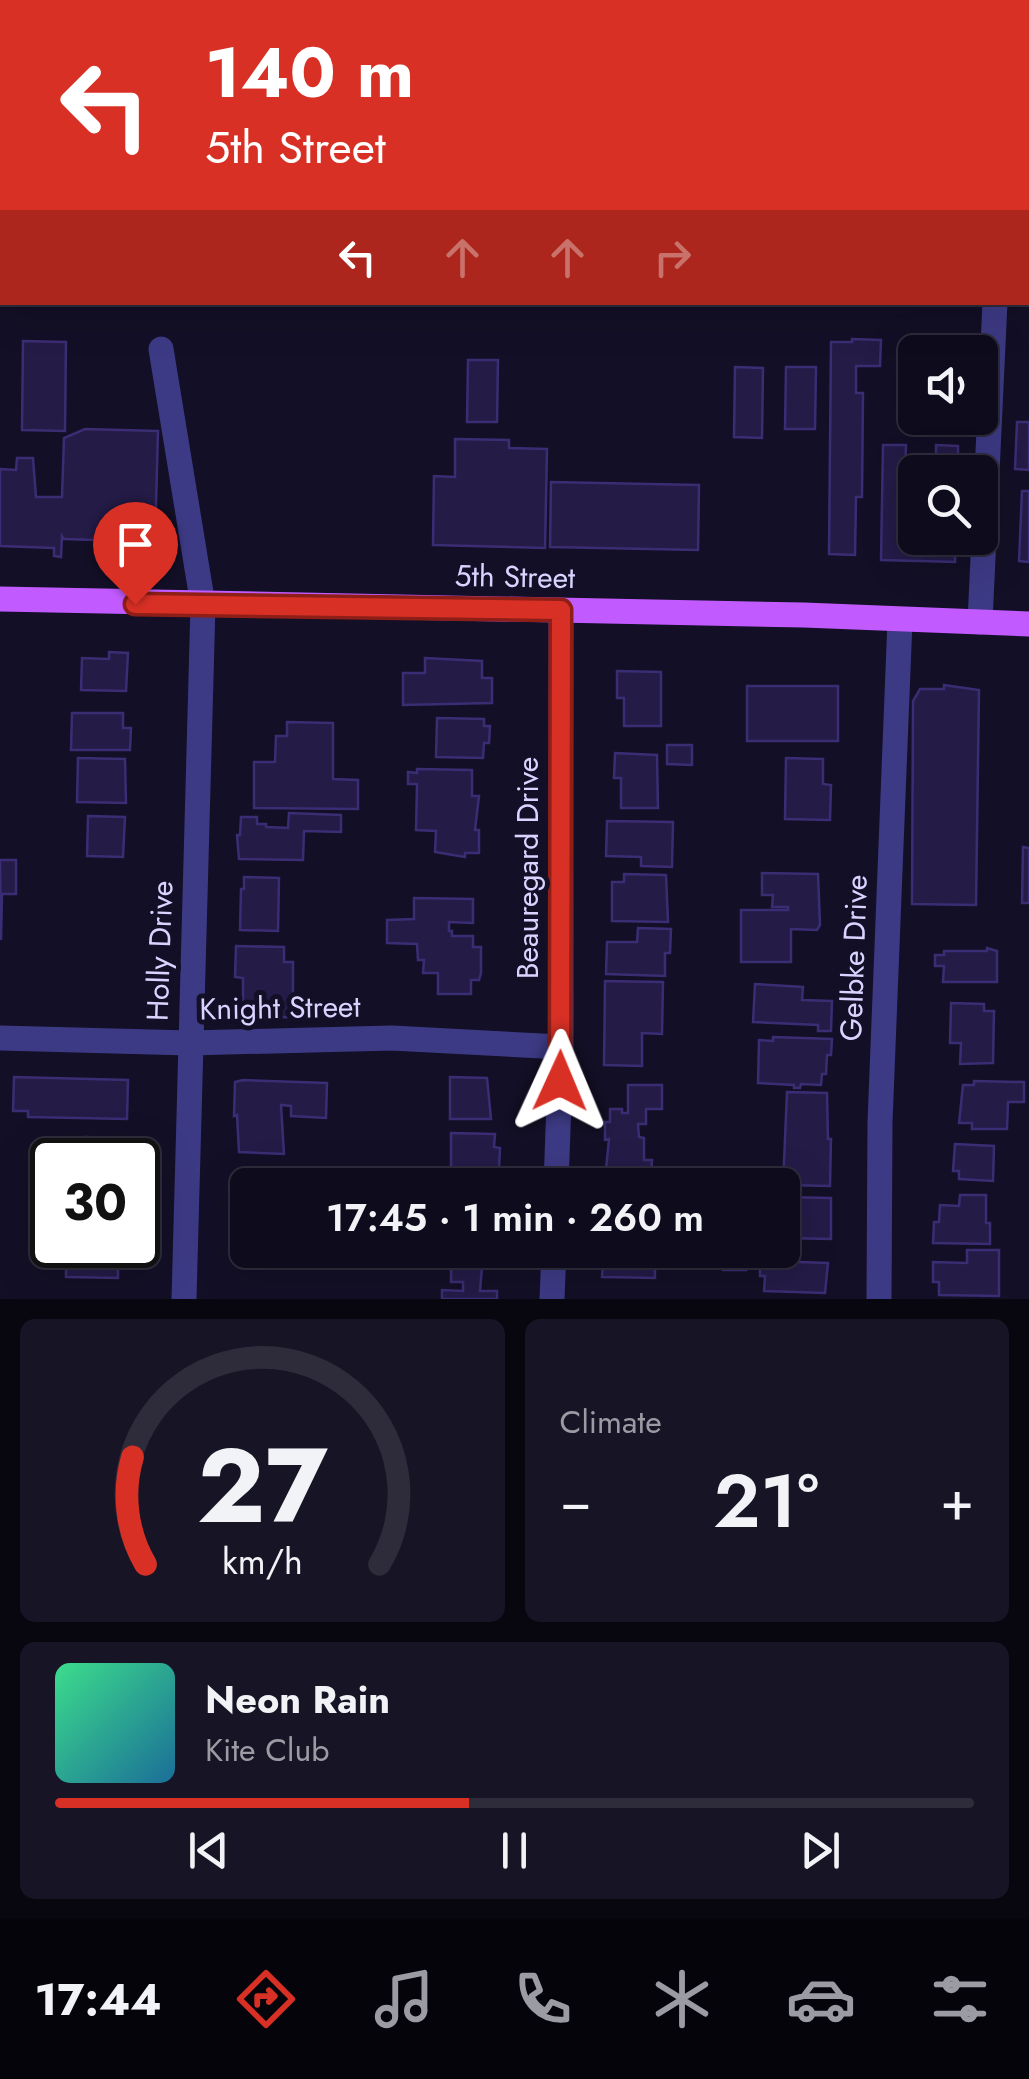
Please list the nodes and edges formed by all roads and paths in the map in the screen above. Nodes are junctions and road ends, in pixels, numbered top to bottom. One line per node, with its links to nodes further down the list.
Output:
1 (995, 305): 7 (street)
2 (161, 349): 4 (street, Holly Drive)
3 (0, 599): 4 (main road, 5th Street)
4 (202, 606): 5 (main road, 5th Street); 10 (street, Holly Drive)
5 (561, 610): 6 (main road, 5th Street); 11 (street, Beauregard Drive)
6 (900, 620): 7 (main road, 5th Street); 16 (street, Gelbke Drive)
7 (980, 622): 8 (main road, 5th Street)
8 (1029, 624)
9 (0, 1038): 10 (street, Knight Street)
10 (190, 1042): 11 (street, Knight Street); 14 (street, Holly Drive)
11 (561, 1046): 12 (street, Beauregard Drive)
12 (557, 1168)
13 (553, 1268): 15 (street)
14 (184, 1299)
15 (552, 1299)
16 (880, 1299)

